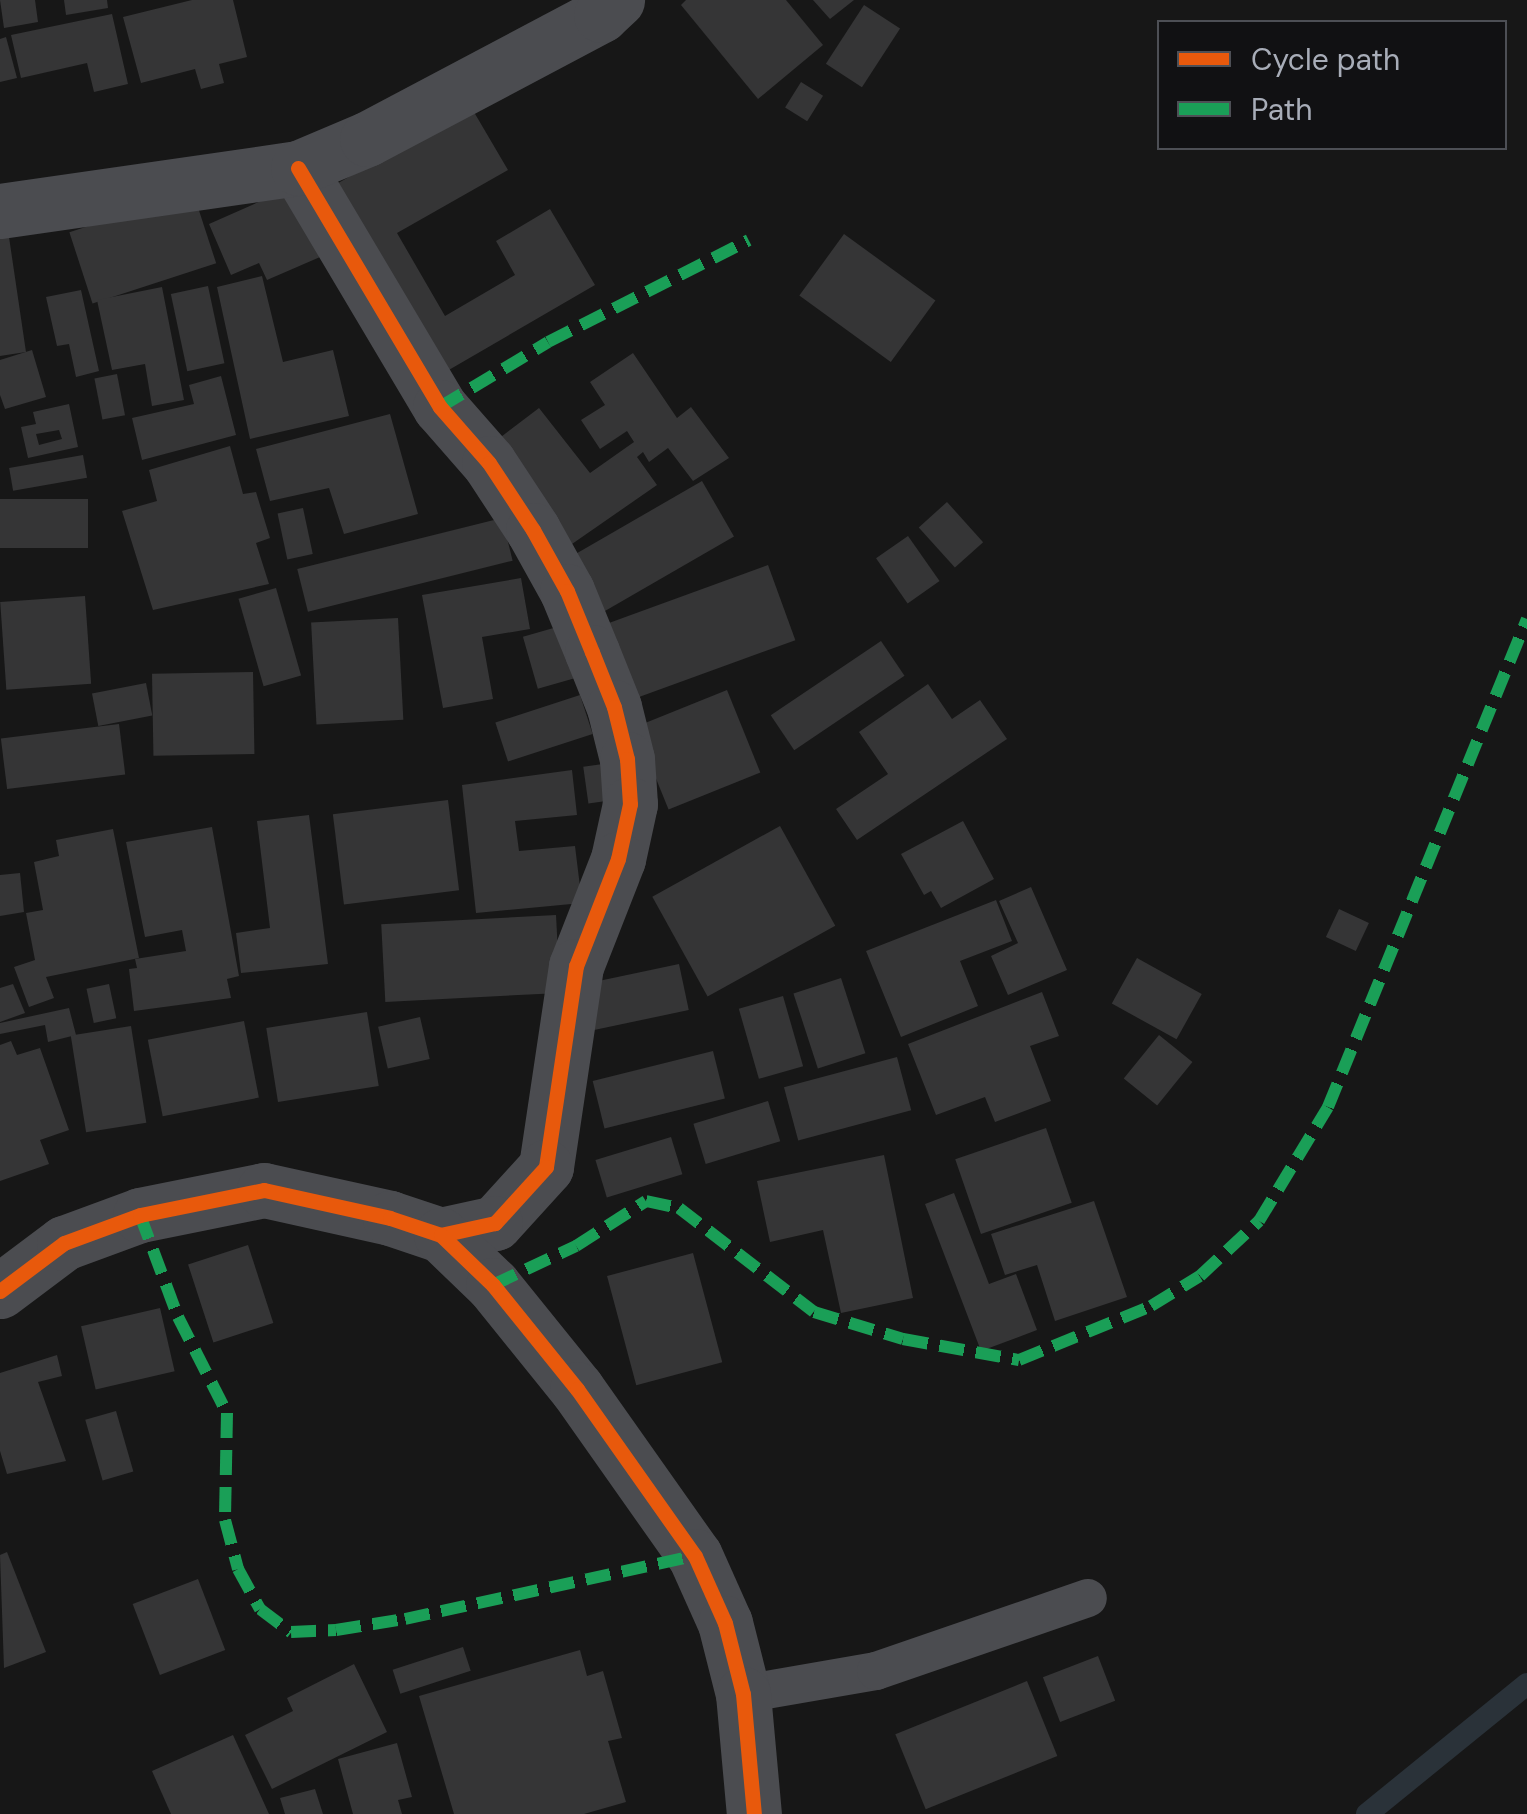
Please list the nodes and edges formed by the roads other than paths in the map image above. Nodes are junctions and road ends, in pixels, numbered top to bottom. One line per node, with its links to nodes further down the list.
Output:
1 (617, 0): 2 (street)
2 (298, 168): 3 (street); 4 (street)
3 (0, 210)
4 (441, 1235): 5 (street); 7 (street)
5 (0, 1291)
6 (1088, 1598): 7 (lane)
7 (743, 1694): 8 (street)
8 (754, 1814)

